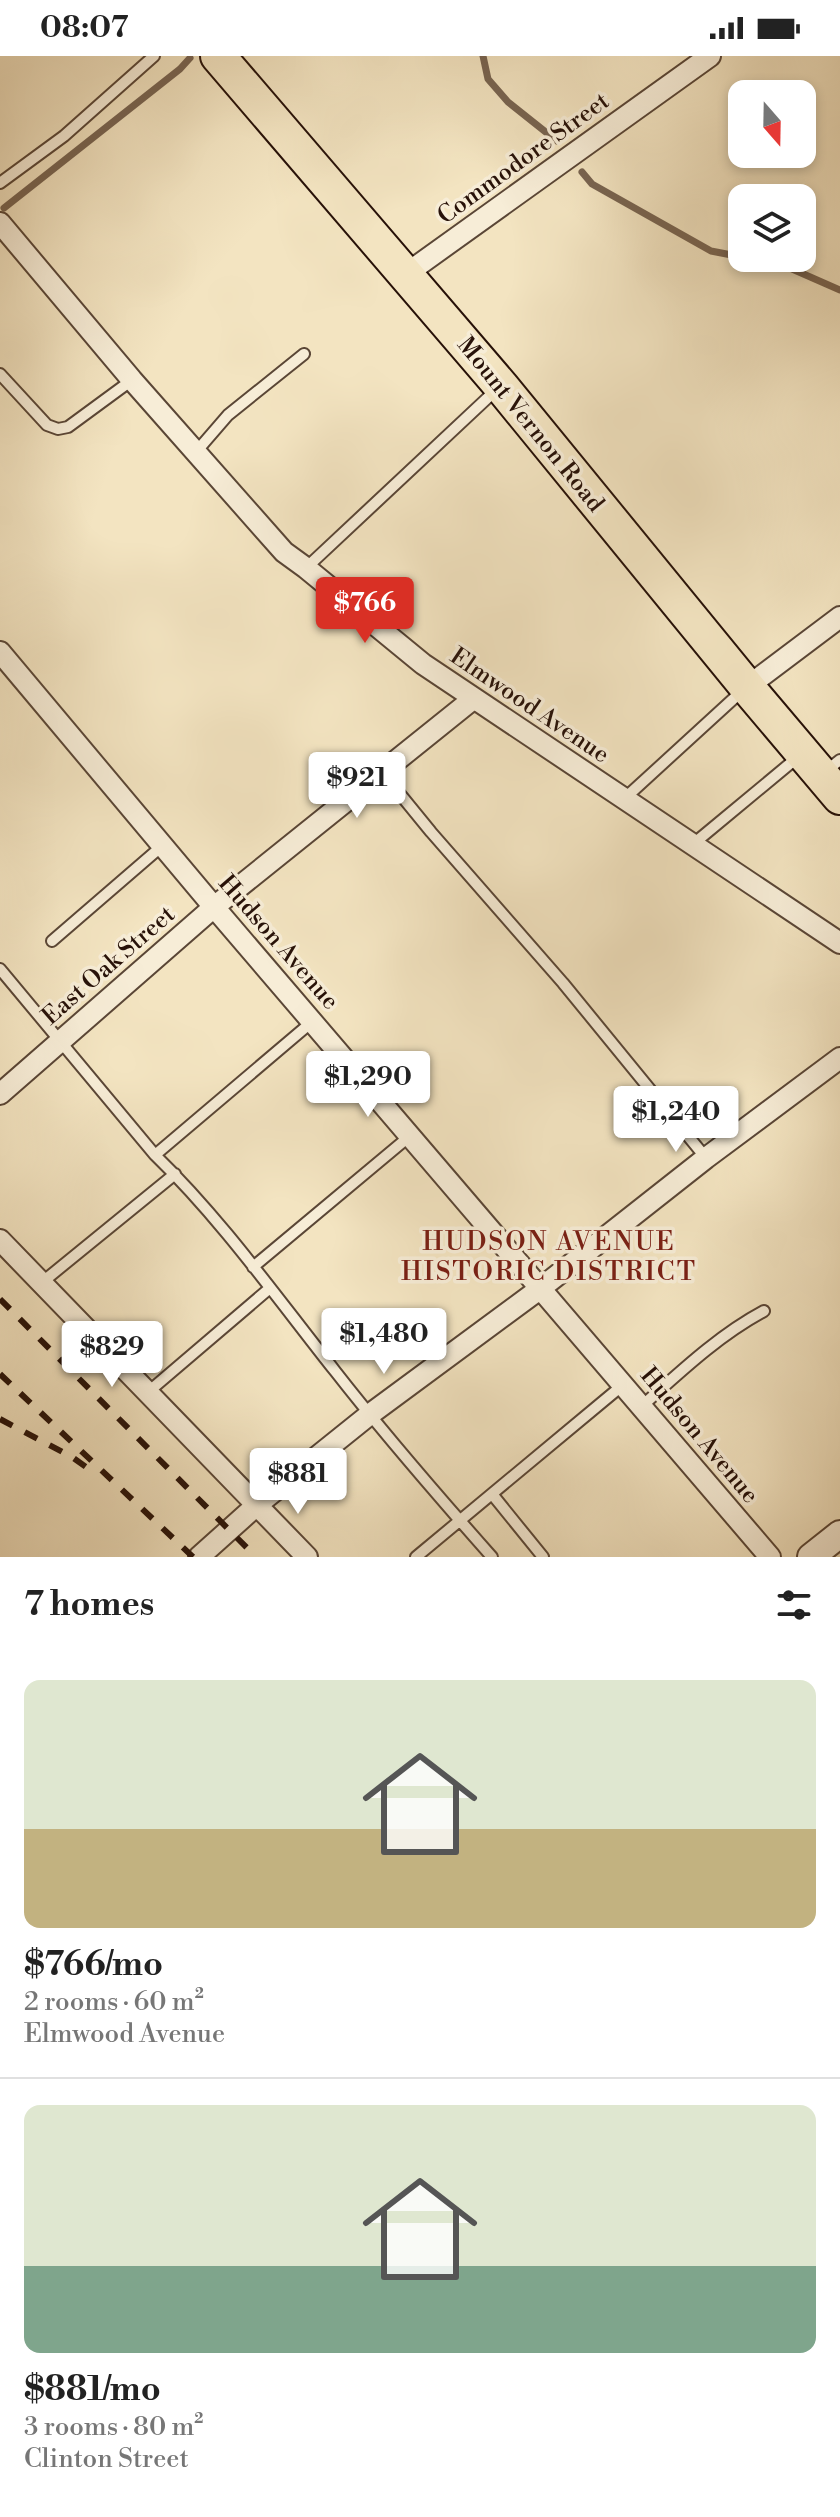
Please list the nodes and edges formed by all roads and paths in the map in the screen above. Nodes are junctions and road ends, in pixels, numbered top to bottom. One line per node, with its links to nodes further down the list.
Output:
1 (154, 56): 4 (lane)
2 (218, 56): 6 (highway, Mount Vernon Road)
3 (710, 56): 6 (street, Commodore Street)
4 (0, 183)
5 (0, 223): 9 (street, Elmwood Avenue)
6 (406, 274): 10 (highway, Mount Vernon Road)
7 (304, 354): 11 (lane)
8 (0, 374): 9 (lane)
9 (132, 380): 11 (street, Elmwood Avenue)
10 (501, 386): 12 (lane); 15 (highway, Mount Vernon Road)
11 (196, 452): 12 (street, Elmwood Avenue)
12 (306, 568): 16 (street, Elmwood Avenue)
13 (840, 617): 15 (street)
14 (0, 652): 21 (street, Hudson Avenue)
15 (747, 687): 17 (highway, Mount Vernon Road); 19 (lane)
16 (473, 699): 18 (street, East Oak Street); 19 (street, Elmwood Avenue)
17 (826, 771): 20 (lane)
18 (382, 772): 22 (street, East Oak Street); 32 (lane)
19 (624, 800): 20 (street, Elmwood Avenue)
20 (692, 845): 24 (street, Elmwood Avenue)
21 (162, 846): 22 (street, Hudson Avenue); 23 (lane)
22 (214, 907): 26 (street, Hudson Avenue); 27 (street, East Oak Street)
23 (52, 941)
24 (840, 943)
25 (0, 969): 27 (lane)
26 (313, 1021): 30 (street, Hudson Avenue); 31 (lane)
27 (59, 1042): 29 (street, East Oak Street); 31 (lane)
28 (840, 1058): 32 (street)
29 (0, 1094)
30 (411, 1135): 35 (lane); 38 (street, Hudson Avenue)
31 (155, 1155): 33 (lane)
32 (706, 1158): 38 (street)
33 (175, 1174): 35 (lane); 36 (lane)
34 (0, 1240): 36 (street)
35 (253, 1267): 37 (lane)
36 (40, 1284): 41 (street)
37 (270, 1288): 41 (lane); 43 (lane)
38 (541, 1288): 40 (street, Hudson Avenue); 43 (street)
39 (764, 1311): 42 (lane)
40 (624, 1384): 42 (street, Hudson Avenue); 44 (lane)
41 (147, 1393): 45 (street)
42 (642, 1406): 53 (street, Hudson Avenue)
43 (369, 1415): 45 (street); 46 (lane)
44 (492, 1494): 46 (lane); 52 (lane)
45 (257, 1505): 48 (street); 49 (street)
46 (460, 1521): 50 (lane); 51 (lane)
47 (840, 1534): 54 (street)
48 (199, 1557)
49 (307, 1557)
50 (416, 1557)
51 (492, 1557)
52 (543, 1557)
53 (770, 1557)
54 (811, 1557)

